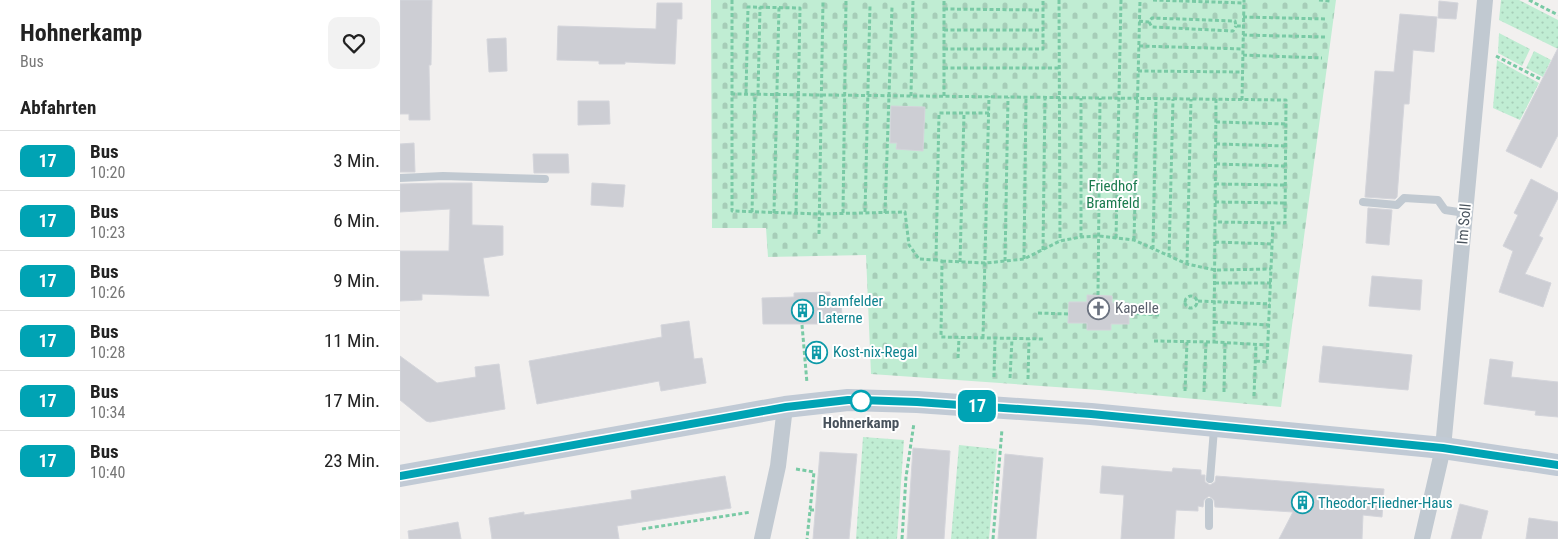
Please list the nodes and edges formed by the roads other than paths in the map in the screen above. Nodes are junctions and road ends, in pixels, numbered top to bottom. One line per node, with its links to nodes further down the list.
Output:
1 (1484, 0): 5 (street, Im Soll)
2 (400, 178): 3 (lane)
3 (545, 179)
4 (1364, 202): 5 (lane)
5 (1465, 213): 8 (street, Im Soll)
6 (786, 407): 7 (street); 10 (street); 14 (street)
7 (1214, 425): 8 (street); 11 (lane)
8 (1443, 448): 9 (street); 15 (street, Im Soll)
9 (1558, 465)
10 (400, 476)
11 (1210, 479)
12 (1209, 502): 13 (lane)
13 (1209, 526)
14 (762, 539)
15 (1422, 539)

